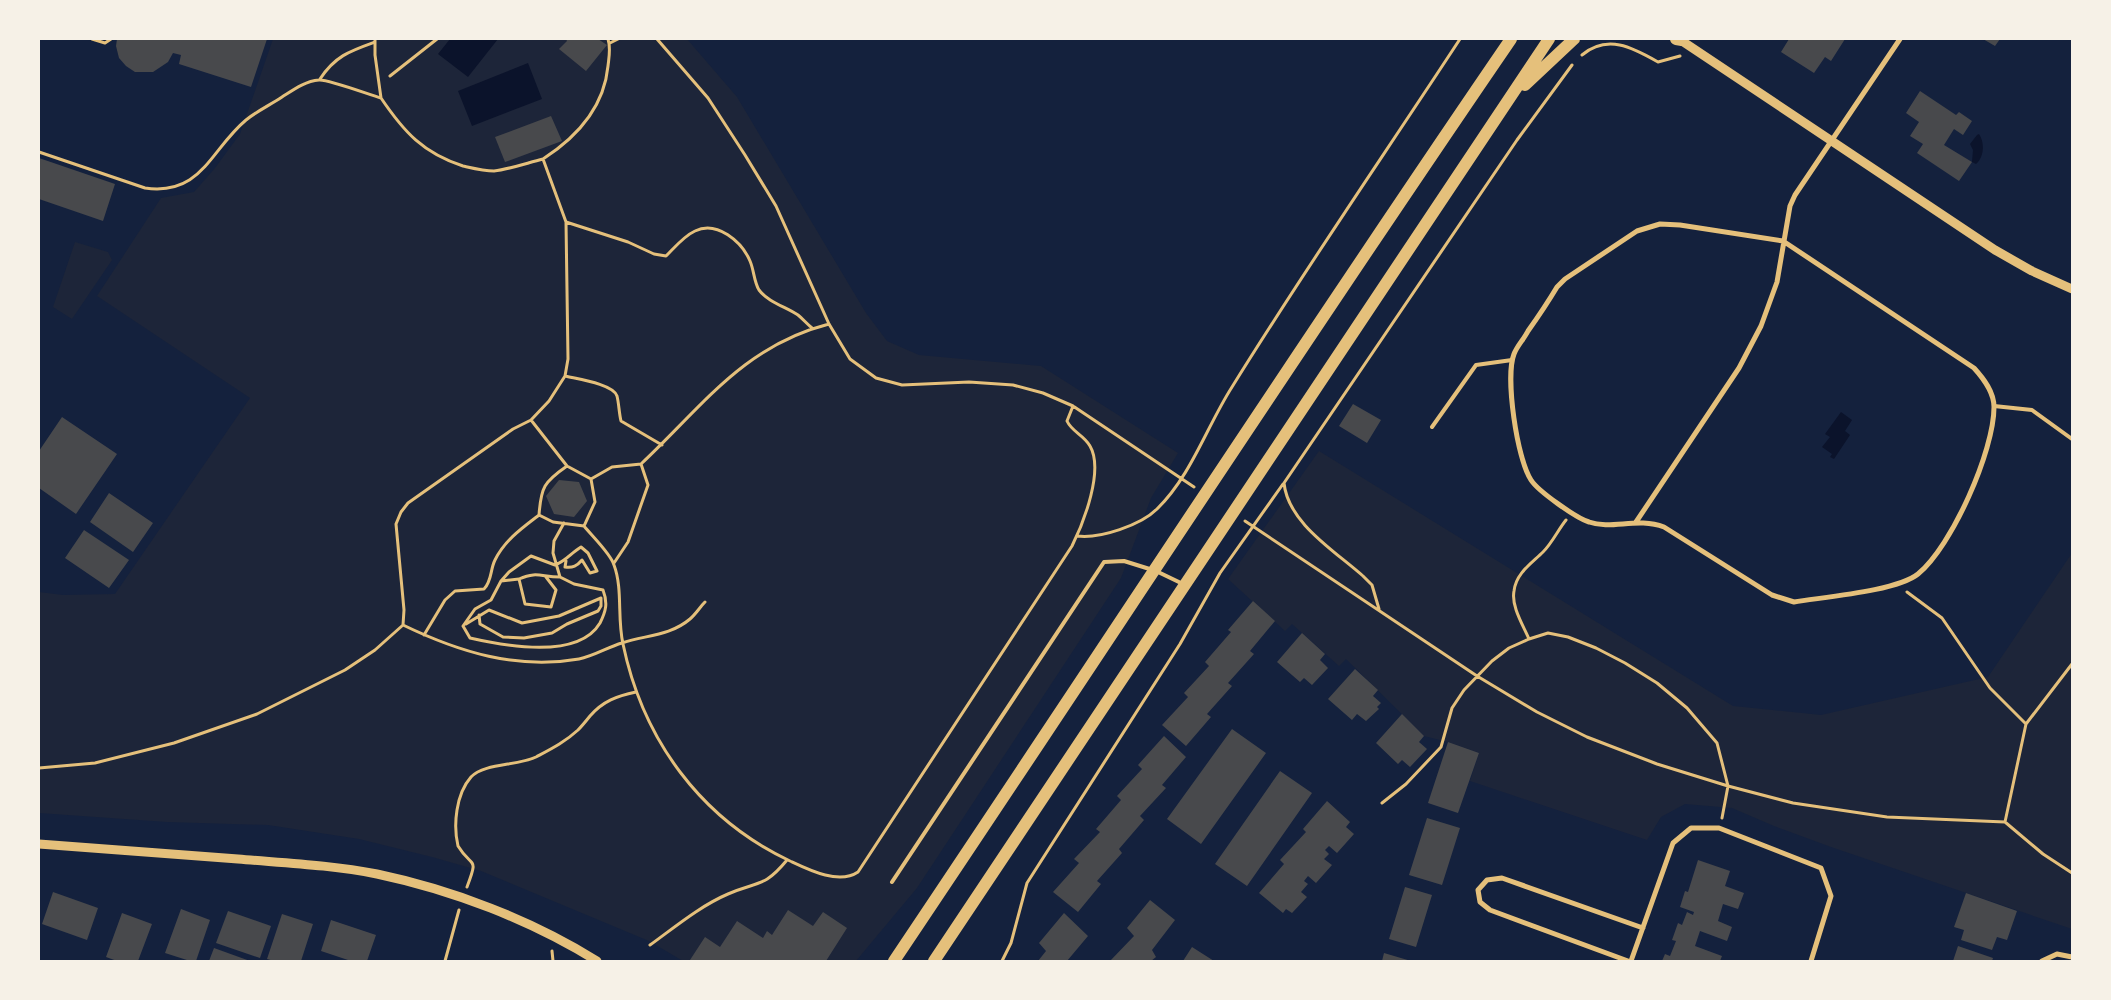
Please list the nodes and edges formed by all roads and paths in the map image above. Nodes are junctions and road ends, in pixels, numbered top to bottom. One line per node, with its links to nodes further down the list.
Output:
1 (92, 39): 2 (path)
2 (111, 39)
3 (437, 39): 16 (path)
4 (608, 39): 14 (path)
5 (618, 39): 14 (path)
6 (657, 39): 26 (path)
7 (1460, 39): 46 (path)
8 (1511, 39): 51 (main road)
9 (1549, 39): 19 (main road)
10 (1574, 39): 19 (main road)
11 (1679, 39): 20 (street)
12 (1900, 39): 20 (street)
13 (375, 40): 17 (path); 18 (path)
14 (610, 43): 22 (path)
15 (1668, 58): 40 (path)
16 (390, 76)
17 (320, 79): 18 (path); 21 (path)
18 (382, 98): 22 (path)
19 (1506, 104): 56 (main road)
20 (1833, 141): 24 (street); 25 (street)
21 (39, 152)
22 (543, 159): 23 (path)
23 (566, 222): 27 (path); 29 (path)
24 (1784, 242): 28 (street); 31 (street); 43 (street)
25 (2072, 290)
26 (829, 324): 27 (path); 30 (path)
27 (812, 328): 35 (path)
28 (1512, 360): 33 (lane); 41 (street)
29 (565, 376): 32 (path); 35 (path)
30 (1074, 406): 38 (path); 46 (path)
31 (1994, 406): 34 (lane); 57 (street)
32 (531, 420): 37 (path); 61 (path)
33 (1432, 427)
34 (2072, 439)
35 (662, 444): 36 (path)
36 (642, 464): 39 (path); 49 (path)
37 (567, 466): 39 (path); 42 (path)
38 (1171, 472)
39 (591, 479): 45 (path)
40 (1284, 483): 59 (path); 90 (path)
41 (1571, 512): 43 (street); 64 (path)
42 (539, 515): 44 (path); 63 (path)
43 (1636, 522): 57 (street)
44 (564, 524): 45 (path); 50 (path)
45 (584, 526): 49 (path)
46 (1077, 536): 76 (path)
47 (1271, 538): 59 (path)
48 (566, 560): 48 (path); 50 (path)
49 (614, 563): 65 (path)
50 (555, 565): 52 (path); 55 (path)
51 (1156, 571): 56 (lane); 79 (lane); 82 (main road)
52 (560, 576): 53 (path); 62 (path)
53 (546, 577): 54 (path); 54 (path)
54 (519, 580): 55 (path)
55 (501, 582): 62 (path)
56 (1184, 584): 89 (main road)
57 (1897, 585): 69 (path)
58 (705, 602): 65 (path)
59 (1379, 610): 67 (path)
60 (479, 615): 60 (path); 62 (path)
61 (403, 625): 63 (path); 70 (path)
62 (463, 626)
63 (424, 635): 65 (path)
64 (1529, 638): 67 (path); 71 (path)
65 (622, 642): 68 (path)
66 (2072, 664): 69 (path)
67 (1477, 676): 71 (path); 72 (path)
68 (636, 692): 76 (path); 78 (path)
69 (2026, 724): 73 (path)
70 (39, 768)
71 (1728, 786): 73 (path); 74 (path)
72 (1382, 803)
73 (2005, 822): 77 (path)
74 (1719, 828): 80 (street); 92 (street)
75 (39, 844): 86 (street)
76 (787, 860): 83 (path)
77 (2072, 873)
78 (472, 874)
79 (892, 882)
80 (1643, 928): 91 (street); 91 (street)
81 (453, 931): 85 (path)
82 (907, 941): 87 (main road); 88 (main road)
83 (650, 946)
84 (2072, 956): 93 (street)
85 (445, 961)
86 (597, 961)
87 (884, 961)
88 (894, 961)
89 (934, 961)
90 (1002, 961)
91 (1629, 961)
92 (1811, 961)
93 (2042, 961)

